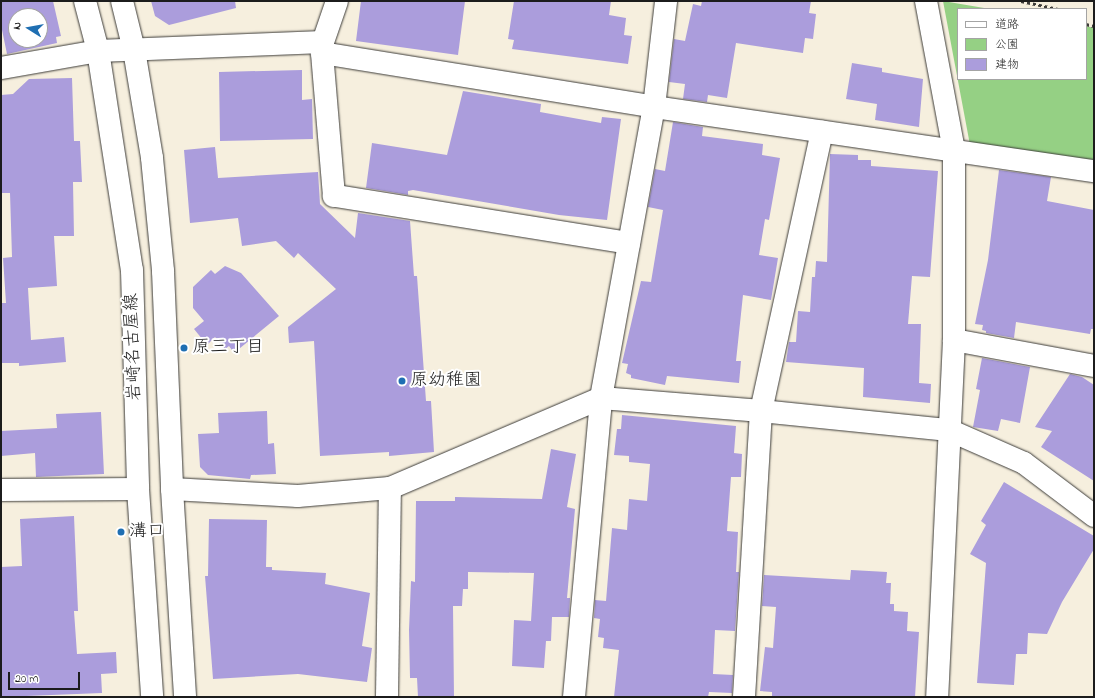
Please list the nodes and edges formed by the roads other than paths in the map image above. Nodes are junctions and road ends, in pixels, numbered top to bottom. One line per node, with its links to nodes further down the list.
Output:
1 (85, 1): 8 (street, 岩崎名古屋線)
2 (122, 1): 7 (street, 岩崎名古屋線)
3 (337, 1): 6 (street)
4 (666, 1): 10 (street)
5 (926, 1): 12 (street)
6 (323, 48): 7 (street); 10 (street); 14 (street)
7 (134, 50): 8 (street); 22 (street, 岩崎名古屋線)
8 (98, 51): 9 (street); 21 (street, 岩崎名古屋線)
9 (1, 68)
10 (654, 107): 11 (street); 14 (street)
11 (822, 132): 12 (street); 18 (street)
12 (954, 151): 13 (street); 15 (street)
13 (1094, 171)
14 (629, 243): 17 (street)
15 (954, 340): 16 (street); 19 (street)
16 (1094, 366)
17 (601, 398): 18 (street); 20 (street); 28 (street)
18 (762, 411): 19 (street); 29 (street)
19 (949, 430): 24 (street); 30 (street)
20 (390, 488): 22 (street); 27 (street)
21 (138, 489): 23 (street); 25 (street, 岩崎名古屋線)
22 (172, 489): 26 (street, 岩崎名古屋線)
23 (1, 490)
24 (1094, 516)
25 (152, 697)
26 (185, 697)
27 (387, 697)
28 (574, 697)
29 (744, 697)
30 (937, 697)

